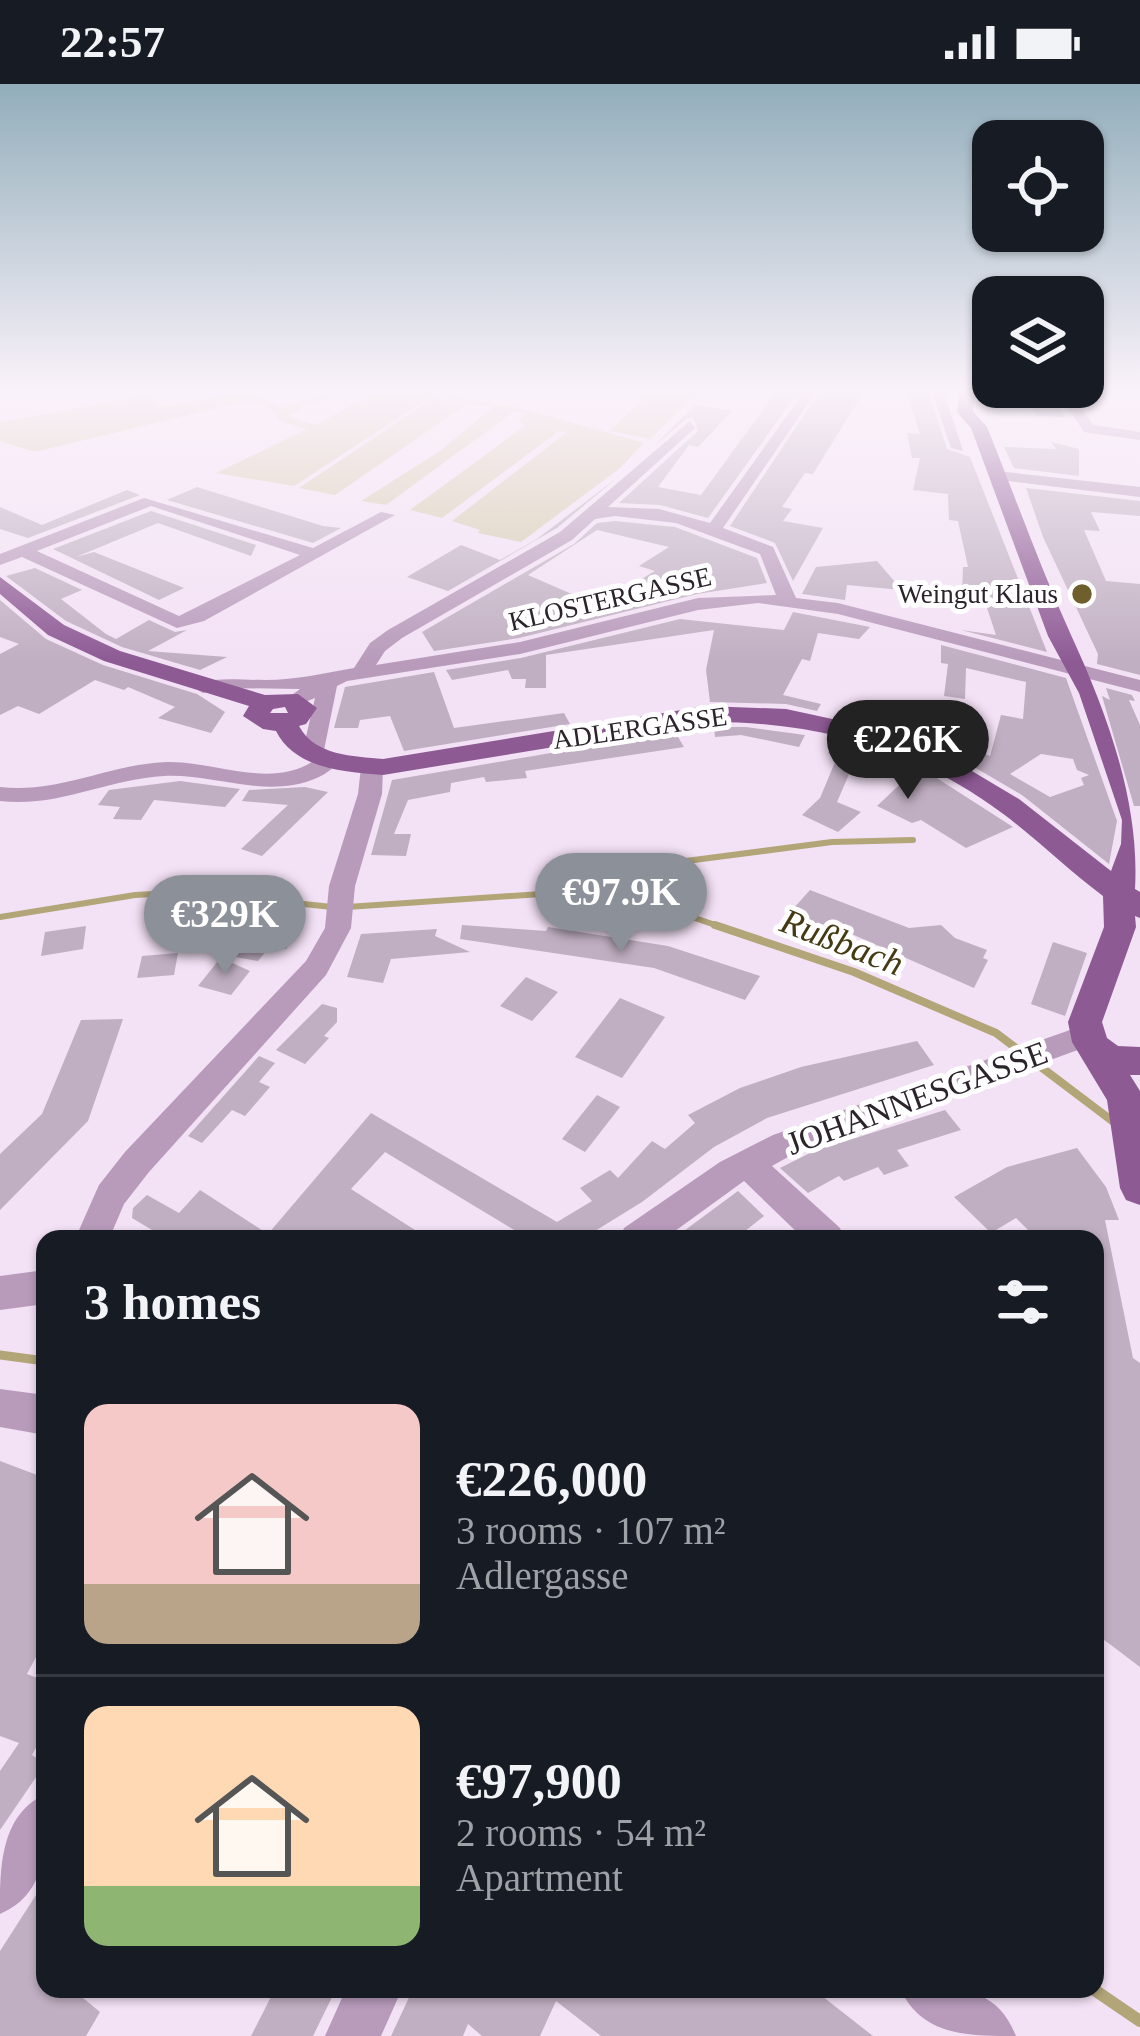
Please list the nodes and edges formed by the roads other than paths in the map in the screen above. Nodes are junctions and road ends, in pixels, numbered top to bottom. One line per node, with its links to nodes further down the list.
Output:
1 (630, 480): 6 (street)
2 (747, 480): 8 (street)
3 (999, 480): 14 (main road)
4 (1034, 480): 5 (street)
5 (1140, 492)
6 (593, 514): 8 (street); 15 (street)
7 (387, 515): 10 (street)
8 (712, 530): 13 (street)
9 (27, 553): 10 (street); 10 (street); 11 (street)
10 (315, 554)
11 (0, 560)
12 (0, 583): 18 (main road)
13 (787, 599): 14 (street, KLOSTERGASSE); 15 (street, KLOSTERGASSE)
14 (1079, 671): 17 (street, KLOSTERGASSE); 23 (main road)
15 (361, 674): 16 (street, KLOSTERGASSE)
16 (324, 682): 18 (street); 19 (street, KLOSTERGASSE); 20 (street)
17 (1140, 686)
18 (203, 687): 19 (main road)
19 (290, 712): 20 (main road)
20 (322, 757): 21 (main road, ADLERGASSE); 22 (street, ADLERGASSE)
21 (372, 767): 23 (main road, ADLERGASSE); 28 (street)
22 (0, 794)
23 (1130, 912): 24 (main road)
24 (1091, 1041): 25 (main road); 26 (street, JOHANNESGASSE)
25 (1133, 1086): 27 (main road)
26 (748, 1164): 29 (street, JOHANNESGASSE); 30 (street, JOHANNESGASSE)
27 (1138, 1176)
28 (96, 1230)
29 (649, 1230)
30 (818, 1230)
31 (36, 1288): 32 (street)
32 (0, 1292)
33 (36, 1833): 34 (street)
34 (0, 1888)
35 (371, 1998): 37 (street)
36 (939, 1998): 38 (street)
37 (352, 2036)
38 (989, 2036)

